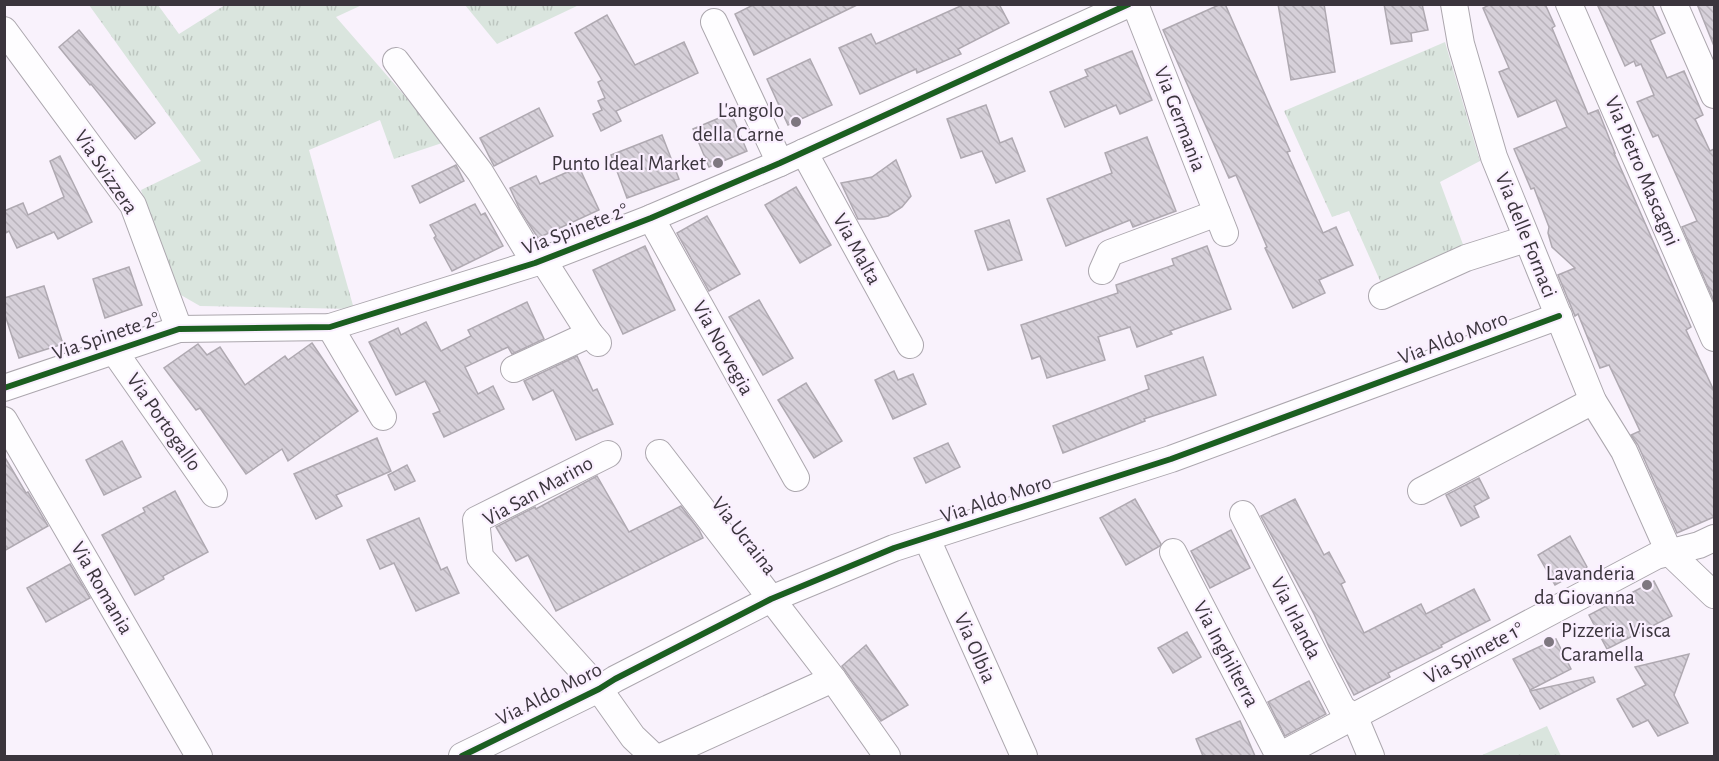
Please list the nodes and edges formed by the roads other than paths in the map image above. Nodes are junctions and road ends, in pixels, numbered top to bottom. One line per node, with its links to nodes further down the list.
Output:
1 (1129, 4): 10 (street, Via Spinete 2°)
2 (1135, 4): 15 (street, Via Germania)
3 (1454, 4): 13 (street, Via delle Fornaci)
4 (1569, 4): 20 (street, Via Pietro Mascagni)
5 (1674, 4): 9 (street)
6 (714, 22): 11 (street)
7 (4, 30): 19 (street, Via Svizzera)
8 (396, 61): 14 (street)
9 (1714, 95)
10 (804, 152): 11 (street, Via Spinete 2°); 21 (street, Via Malta)
11 (780, 163): 12 (street, Via Spinete 2°)
12 (651, 218): 14 (street, Via Spinete 2°); 30 (street, Via Norvegia)
13 (1526, 238): 16 (street); 17 (street, Via delle Fornaci)
14 (539, 262): 18 (street, Via Spinete 2°); 23 (street)
15 (1102, 271)
16 (1382, 296)
17 (1559, 316): 25 (street, Via delle Fornaci); 35 (street, Via Aldo Moro)
18 (330, 327): 19 (street, Via Spinete 2°); 26 (street)
19 (179, 329): 22 (street, Via Spinete 2°)
20 (1714, 338)
21 (910, 345)
22 (114, 351): 24 (street, Via Spinete 2°); 32 (street, Via Portogallo)
23 (514, 369)
24 (4, 388)
25 (1593, 401): 31 (street); 37 (street, Via delle Fornaci)
26 (383, 417)
27 (4, 420): 43 (street, Via Romania)
28 (659, 453): 39 (street, Via Ucraina)
29 (608, 454): 41 (street, Via San Marino)
30 (796, 478)
31 (1421, 491)
32 (214, 494)
33 (1243, 514): 42 (street, Via Irlanda)
34 (1714, 538): 37 (street, Via Spinete 1°)
35 (927, 539): 39 (street, Via Aldo Moro); 48 (street, Via Olbia)
36 (1173, 552): 49 (street, Via Inghilterra)
37 (1670, 552): 38 (street); 42 (street, Via Spinete 1°)
38 (1714, 595)
39 (771, 599): 40 (street, Via Ucraina); 41 (street, Via Aldo Moro)
40 (833, 679): 46 (street); 47 (street, Via Ucraina)
41 (599, 689): 44 (street, Via Aldo Moro); 45 (street, Via San Marino)
42 (1355, 717): 49 (street, Via Spinete 1°); 50 (street, Via Irlanda)
43 (199, 756)
44 (462, 756)
45 (653, 756)
46 (663, 756)
47 (887, 756)
48 (1024, 756)
49 (1279, 756)
50 (1371, 756)

